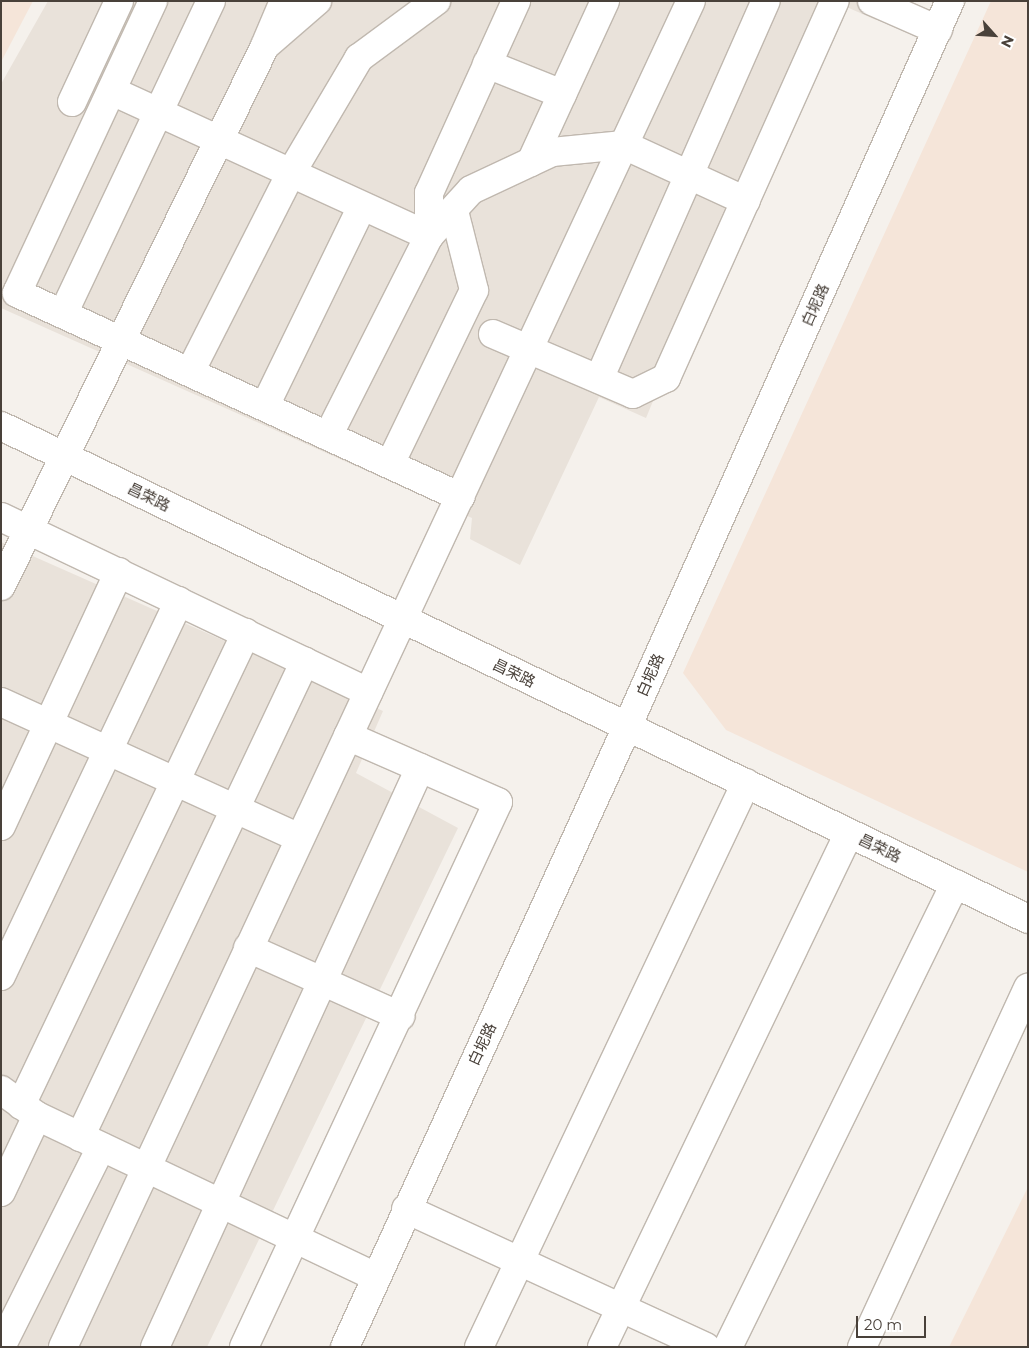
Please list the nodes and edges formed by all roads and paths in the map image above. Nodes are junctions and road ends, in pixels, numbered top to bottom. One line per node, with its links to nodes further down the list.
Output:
1 (119, 1): 19 (street)
2 (154, 1): 17 (street)
3 (211, 1): 20 (street)
4 (284, 1): 15 (street)
5 (318, 1): 15 (street)
6 (436, 1): 24 (street)
7 (516, 1): 16 (street)
8 (605, 1): 18 (street)
9 (691, 1): 22 (street)
10 (766, 1): 25 (street)
11 (835, 1): 26 (street)
12 (872, 1): 14 (street)
13 (950, 1): 14 (street, 白坭路)
14 (938, 30): 53 (street, 白坭路)
15 (264, 46): 21 (street)
16 (487, 64): 18 (street); 29 (street)
17 (112, 91): 20 (street); 30 (street)
18 (562, 94): 23 (street)
19 (72, 102)
20 (159, 112): 21 (street); 30 (street)
21 (219, 140): 24 (street); 32 (street)
22 (624, 145): 23 (street); 25 (street); 33 (street)
23 (531, 162): 28 (street)
24 (291, 173): 27 (street); 34 (street)
25 (690, 175): 26 (street); 35 (street)
26 (746, 201): 35 (street)
27 (362, 206): 29 (street); 36 (street)
28 (454, 211): 29 (street); 40 (street)
29 (429, 236): 38 (street)
30 (64, 314): 32 (street)
31 (494, 334): 33 (street)
32 (120, 340): 34 (street); 39 (street)
33 (528, 350): 35 (street); 41 (street)
34 (190, 372): 36 (street)
35 (599, 380)
36 (264, 406): 38 (street)
37 (1, 426): 39 (street, 昌荣路)
38 (328, 436): 40 (street)
39 (63, 456): 43 (street); 47 (street, 昌荣路)
40 (390, 464): 41 (street)
41 (460, 497): 47 (street)
42 (1, 517): 43 (street)
43 (28, 528): 44 (street); 45 (street)
44 (119, 572): 46 (street); 52 (street)
45 (1, 586)
46 (179, 600): 48 (street); 55 (street)
47 (403, 619): 50 (street); 53 (street, 昌荣路)
48 (246, 633): 49 (street); 57 (street)
49 (305, 661): 50 (street); 59 (street)
50 (368, 692): 54 (street)
51 (1, 702): 52 (street)
52 (46, 723): 55 (street); 60 (street)
53 (627, 727): 58 (street, 昌荣路); 75 (street, 白坭路)
54 (348, 736): 56 (street); 62 (street)
55 (108, 751): 57 (street); 66 (street)
56 (420, 768): 67 (street); 69 (street)
57 (174, 781): 59 (street); 70 (street)
58 (746, 783): 61 (street, 昌荣路); 77 (street)
59 (235, 809): 62 (street); 71 (street)
60 (1, 826)
61 (849, 833): 63 (street, 昌荣路); 79 (street)
62 (300, 838): 65 (street)
63 (955, 884): 64 (street, 昌荣路); 88 (street)
64 (1028, 919)
65 (248, 948): 67 (street); 72 (street)
66 (1, 976)
67 (323, 981): 69 (street); 74 (street)
68 (1028, 987): 89 (street)
69 (400, 1016): 76 (street)
70 (20, 1104): 71 (street); 73 (street)
71 (90, 1142): 72 (street); 80 (street)
72 (148, 1169): 74 (street); 81 (street)
73 (1, 1192)
74 (221, 1204): 76 (street); 82 (street)
75 (406, 1209): 77 (street); 78 (street, 白坭路)
76 (296, 1240): 78 (street); 83 (street)
77 (521, 1262): 79 (street); 85 (street)
78 (376, 1277): 84 (street, 白坭路)
79 (622, 1308): 86 (street); 87 (street)
80 (1, 1347)
81 (63, 1347)
82 (155, 1347)
83 (244, 1347)
84 (345, 1347)
85 (479, 1347)
86 (602, 1347)
87 (706, 1347)
88 (728, 1347)
89 (862, 1347)

